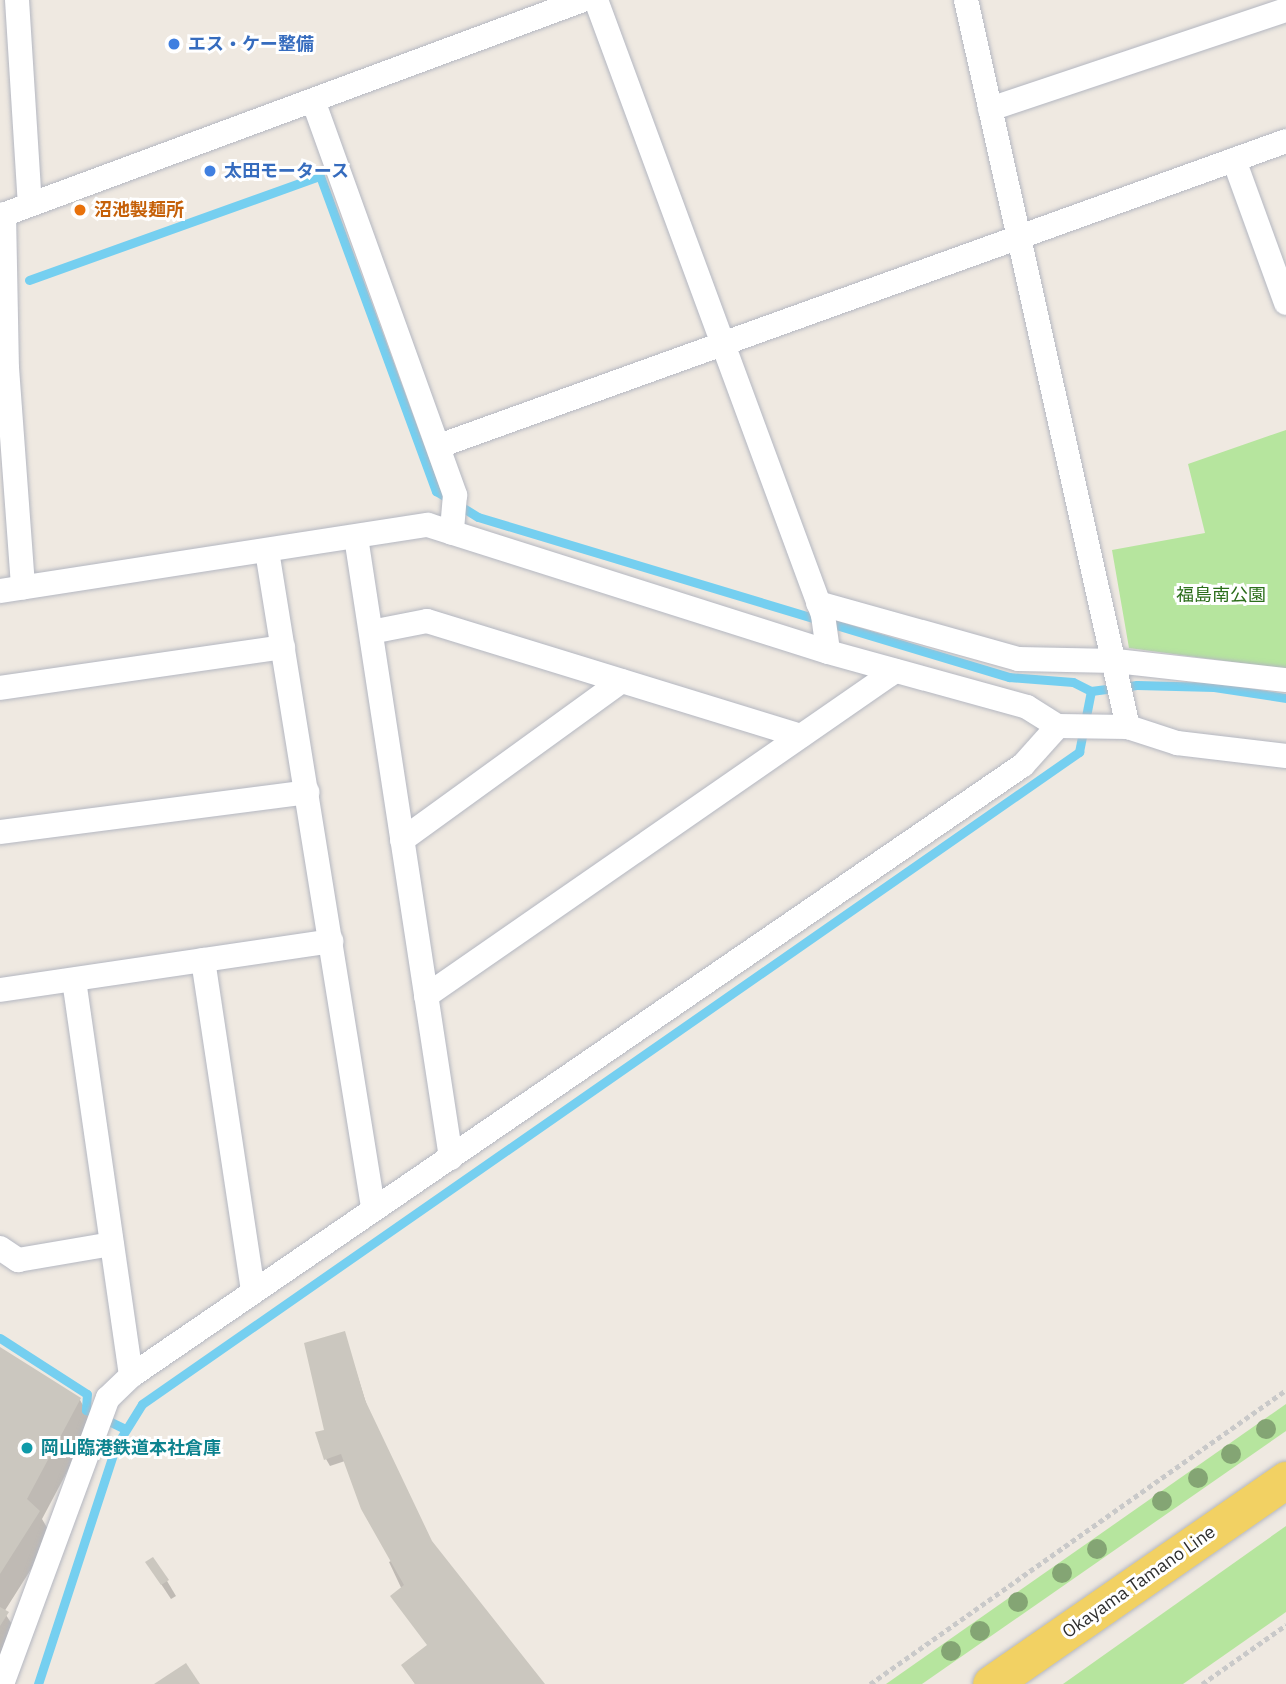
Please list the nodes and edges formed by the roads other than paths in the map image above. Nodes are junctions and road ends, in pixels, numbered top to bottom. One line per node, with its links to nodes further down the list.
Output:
1 (17, 0): 10 (street)
2 (583, 0): 6 (street)
3 (596, 0): 14 (street)
4 (965, 0): 7 (street)
5 (1286, 10): 7 (street)
6 (314, 103): 10 (street); 15 (street)
7 (990, 109): 12 (street)
8 (1286, 141): 9 (street)
9 (1234, 160): 12 (street); 13 (street)
10 (30, 204): 11 (street)
11 (2, 215): 19 (street)
12 (1019, 237): 14 (street); 23 (street)
13 (1286, 303)
14 (719, 347): 15 (street); 20 (street)
15 (439, 446): 16 (street)
16 (453, 528): 17 (street); 20 (street)
17 (356, 537): 18 (street); 21 (street)
18 (267, 551): 19 (street); 22 (street)
19 (12, 589)
20 (824, 627): 23 (street); 24 (street)
21 (371, 632): 26 (street); 34 (street)
22 (283, 647): 27 (street); 32 (street)
23 (1118, 668): 25 (street); 29 (street)
24 (895, 671): 28 (street); 30 (street)
25 (1286, 680)
26 (622, 681): 30 (street); 34 (street)
27 (0, 688)
28 (1062, 726): 29 (street); 40 (street)
29 (1118, 727): 31 (street)
30 (801, 736): 39 (street)
31 (1286, 756)
32 (306, 792): 33 (street); 35 (street)
33 (0, 832)
34 (402, 841): 39 (street)
35 (331, 941): 36 (street); 41 (street)
36 (203, 960): 37 (street); 44 (street)
37 (74, 980): 38 (street); 42 (street)
38 (0, 990)
39 (426, 996): 40 (street)
40 (451, 1158): 41 (street)
41 (373, 1208): 44 (street)
42 (112, 1244): 43 (street); 45 (street)
43 (0, 1248)
44 (253, 1291): 45 (street)
45 (131, 1376): 47 (street)
46 (1286, 1480): 48 (main road, Okayama Tamano Line)
47 (2, 1684)
48 (991, 1684)

